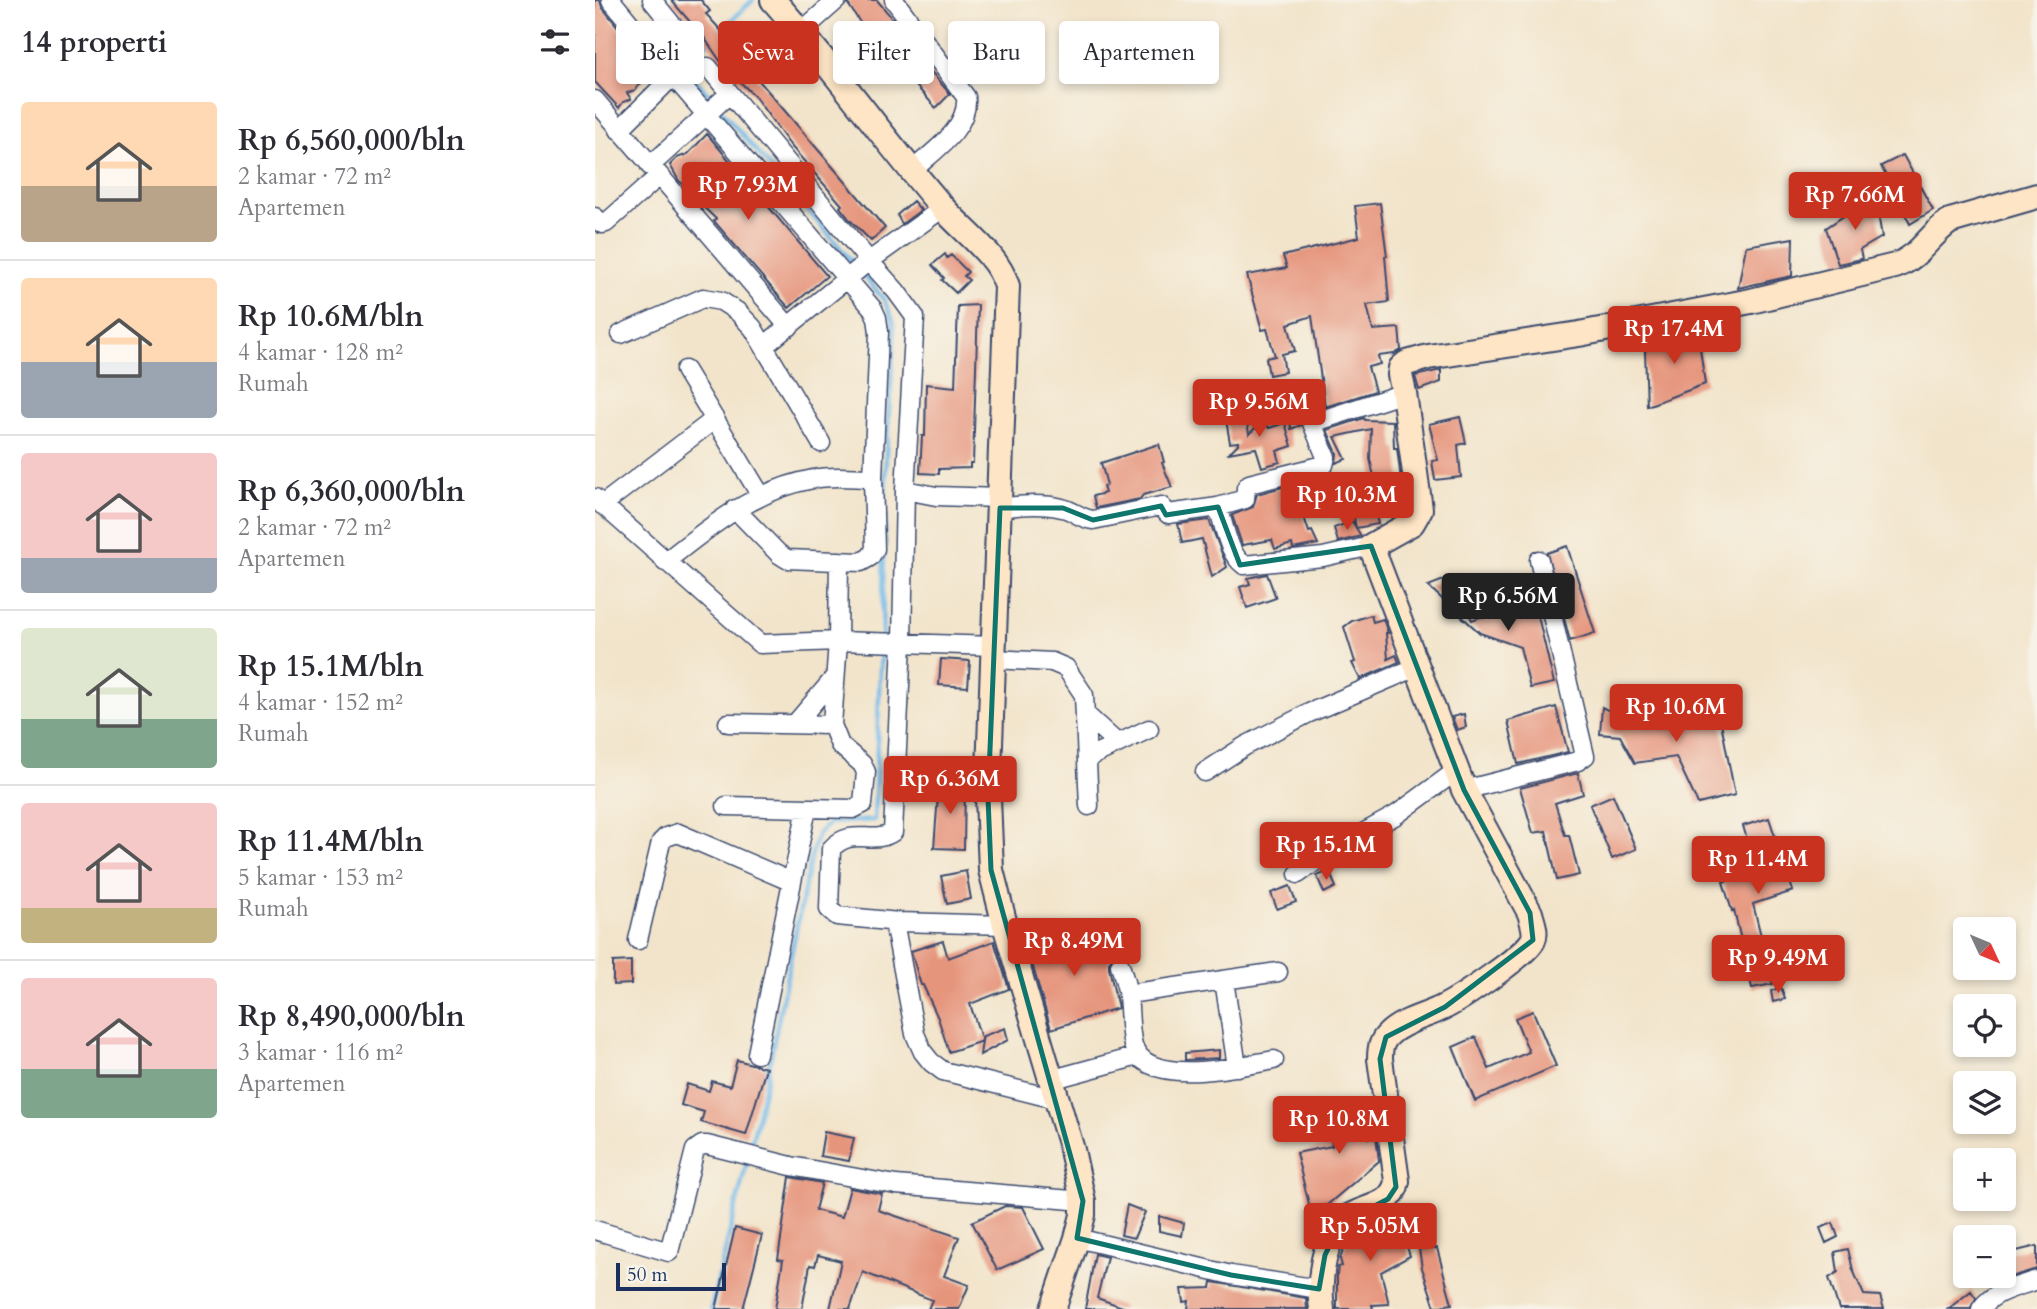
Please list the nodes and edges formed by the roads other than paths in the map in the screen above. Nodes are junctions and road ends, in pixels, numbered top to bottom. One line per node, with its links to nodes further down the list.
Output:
1 (611, 0): 6 (street)
2 (653, 0): 7 (street)
3 (837, 0): 9 (street)
4 (894, 0): 17 (street)
5 (777, 4): 8 (street)
6 (628, 21)
7 (670, 21)
8 (793, 21)
9 (813, 21)
10 (819, 52): 17 (street)
11 (708, 67): 15 (street)
12 (665, 84): 16 (street)
13 (685, 84): 15 (street)
14 (595, 100): 16 (street)
15 (718, 105): 18 (street); 22 (street); 22 (street)
16 (619, 130): 18 (street)
17 (913, 170): 20 (street)
18 (655, 171): 21 (street); 23 (street)
19 (2037, 196): 27 (street)
20 (943, 208): 22 (street); 34 (street)
21 (595, 217)
22 (859, 269): 23 (street); 30 (street); 31 (street)
23 (789, 327): 25 (street)
24 (621, 334): 25 (street)
25 (764, 346): 29 (street)
26 (685, 370): 28 (street)
27 (1405, 393): 35 (street); 37 (street)
28 (715, 419): 32 (street); 33 (street)
29 (821, 443)
30 (873, 478): 32 (street); 39 (street)
31 (905, 490): 34 (street); 42 (street)
32 (761, 496): 36 (street)
33 (599, 501): 40 (street)
34 (1000, 503): 35 (street); 43 (street)
35 (1218, 507): 37 (street)
36 (735, 509): 39 (street); 40 (street)
37 (1371, 547): 44 (street)
38 (1539, 560): 54 (street)
39 (839, 561): 41 (street)
40 (665, 562): 41 (street)
41 (838, 641): 42 (street); 45 (street)
42 (889, 642): 43 (street); 58 (street)
43 (994, 653): 46 (street); 62 (street)
44 (1419, 666): 53 (street); 54 (street)
45 (835, 677): 48 (street); 49 (street)
46 (1085, 714): 51 (street); 52 (street)
47 (728, 723): 48 (street)
48 (795, 724): 49 (street)
49 (832, 724): 58 (street)
50 (1149, 729): 51 (street)
51 (1118, 744): 52 (street)
52 (1087, 758): 56 (street)
53 (1205, 772)
54 (1460, 781): 59 (street); 77 (street)
55 (726, 806): 57 (street)
56 (1089, 806)
57 (807, 808): 58 (street); 60 (street)
58 (861, 822): 61 (street)
59 (1298, 874)
60 (792, 883): 63 (street); 68 (street)
61 (899, 922): 62 (street); 72 (street)
62 (1005, 925): 72 (street)
63 (638, 940)
64 (1120, 965): 67 (street)
65 (1278, 972): 66 (street)
66 (1224, 980): 67 (street); 71 (street)
67 (1128, 994): 69 (street)
68 (757, 1054)
69 (1138, 1056): 71 (street); 72 (street)
70 (1274, 1060): 71 (street)
71 (1237, 1067)
72 (1053, 1090): 73 (street)
73 (1083, 1201): 74 (street); 75 (street)
74 (595, 1230)
75 (1077, 1238): 77 (street); 78 (street)
76 (2037, 1280): 79 (street)
77 (1321, 1299)
78 (1053, 1309)
79 (1981, 1309)

